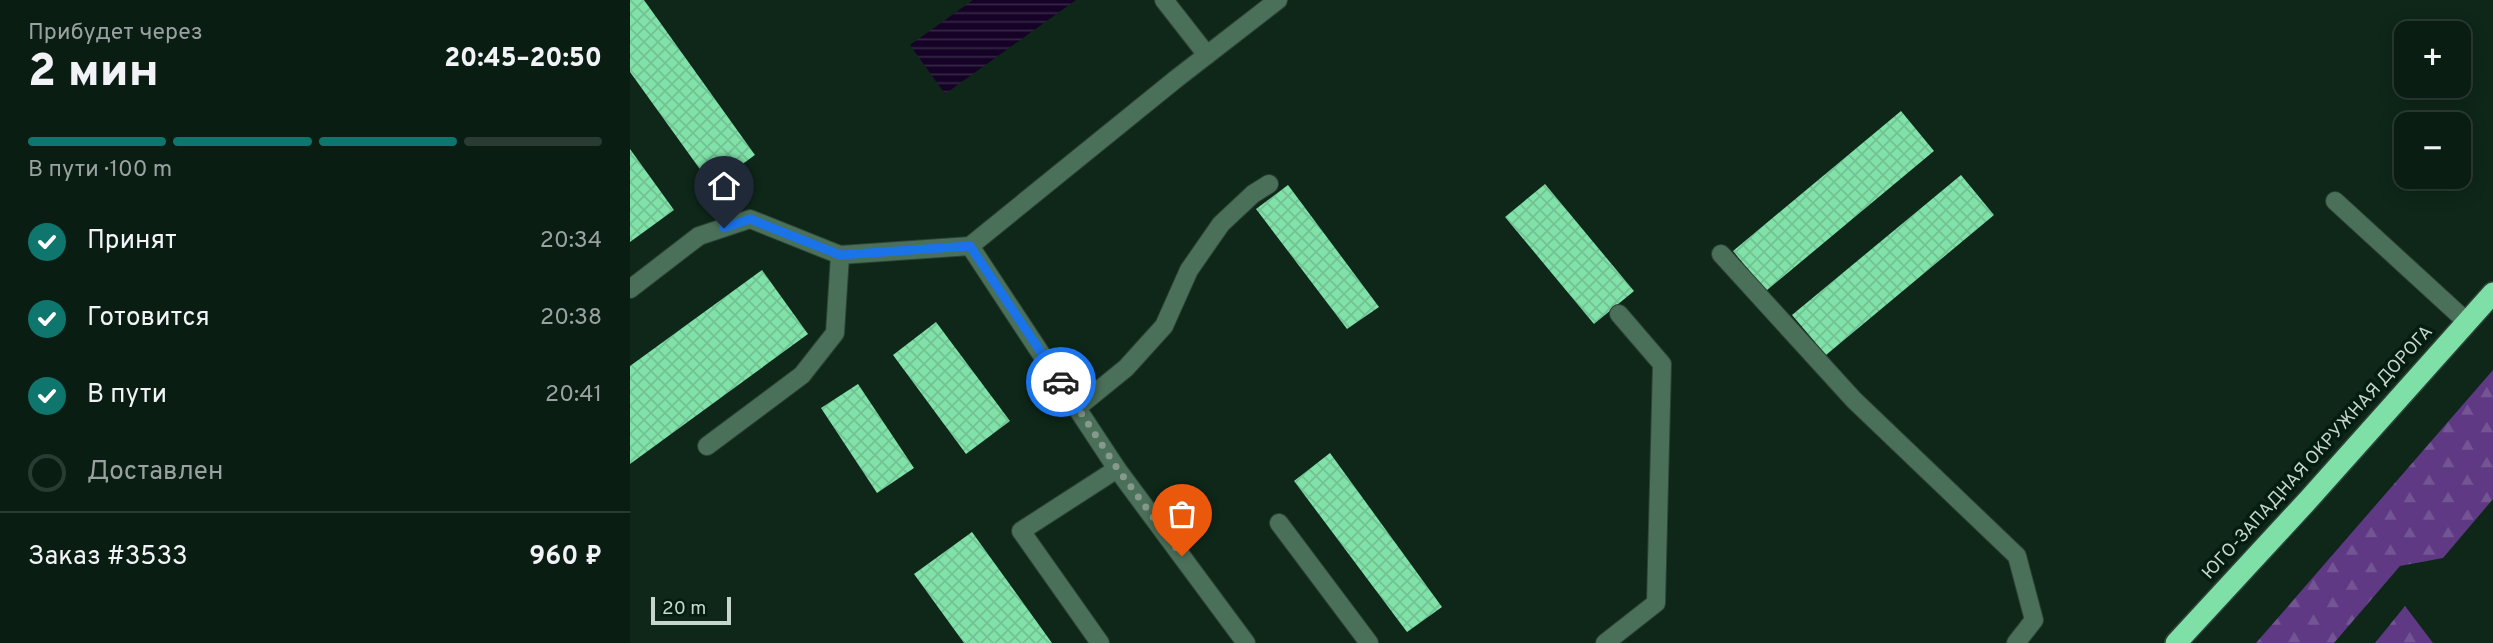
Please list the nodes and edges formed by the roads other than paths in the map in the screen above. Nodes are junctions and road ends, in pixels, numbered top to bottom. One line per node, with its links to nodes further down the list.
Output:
1 (1164, 0): 3 (lane)
2 (1278, 0): 3 (lane)
3 (1207, 55): 6 (lane)
4 (1269, 184): 13 (lane)
5 (2335, 201): 12 (lane)
6 (970, 246): 8 (lane); 13 (lane)
7 (1721, 254): 21 (lane)
8 (840, 255): 9 (lane); 14 (lane)
9 (630, 289)
10 (2493, 293): 12 (highway, ЮГО-ЗАПАДНАЯ ОКРУЖНАЯ ДОРОГА)
11 (1619, 314): 20 (lane)
12 (2467, 322): 22 (highway, ЮГО-ЗАПАДНАЯ ОКРУЖНАЯ ДОРОГА)
13 (1078, 407): 15 (lane)
14 (707, 446)
15 (1117, 468): 17 (lane); 18 (lane)
16 (1279, 523): 19 (lane)
17 (1100, 643)
18 (1246, 643)
19 (1369, 643)
20 (1605, 643)
21 (2016, 643)
22 (2176, 643)

